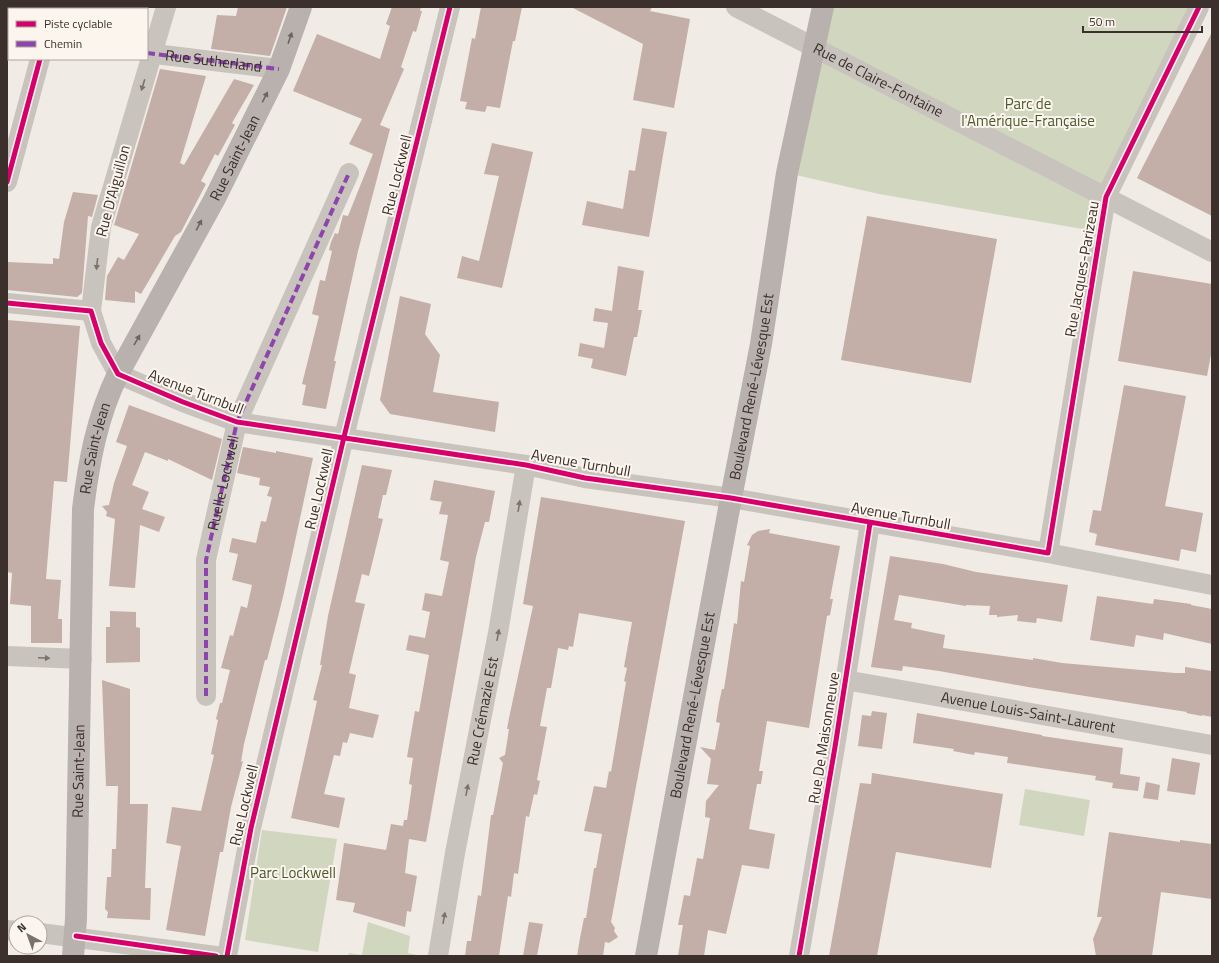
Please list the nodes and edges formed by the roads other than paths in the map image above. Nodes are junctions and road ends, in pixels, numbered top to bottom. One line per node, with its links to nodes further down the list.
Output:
1 (166, 7): 8 (street, Rue D'Aiguillon)
2 (301, 7): 10 (main road, Rue Saint-Jean, one-way to 2)
3 (450, 7): 19 (street, Rue Lockwell)
4 (736, 7): 7 (street, Rue de Claire-Fontaine)
5 (823, 7): 7 (main road, Boulevard René-Lévesque Est)
6 (1200, 10): 13 (street, Rue Jacques-Parizeau)
7 (813, 47): 13 (street, Rue de Claire-Fontaine); 21 (main road, Boulevard René-Lévesque Est)
8 (150, 53): 10 (street, Rue Sutherland); 16 (street, Rue D'Aiguillon, one-way to 16)
9 (40, 60): 12 (street)
10 (279, 69): 17 (main road, Rue Saint-Jean, one-way to 10)
11 (349, 173): 18 (street, Ruelle Lockwell)
12 (7, 182)
13 (1106, 197): 14 (street, Rue de Claire-Fontaine); 23 (street, Rue Jacques-Parizeau)
14 (1212, 252)
15 (7, 303): 16 (street)
16 (91, 311): 17 (street, Rue D'Aiguillon)
17 (118, 374): 18 (street, Avenue Turnbull); 26 (main road, Rue Saint-Jean)
18 (237, 422): 19 (street, Avenue Turnbull); 28 (street, Ruelle Lockwell)
19 (344, 437): 20 (street, Avenue Turnbull); 33 (street, Rue Lockwell)
20 (526, 465): 21 (street, Avenue Turnbull); 34 (street, Rue Crémazie Est, one-way to 20)
21 (731, 498): 22 (street, Avenue Turnbull); 35 (main road, Boulevard René-Lévesque Est)
22 (870, 523): 23 (street, Avenue Turnbull); 27 (street, Rue De Maisonneuve)
23 (1048, 553): 24 (street, Avenue Turnbull)
24 (1212, 585)
25 (7, 656): 26 (street, one-way to 26)
26 (82, 660): 31 (main road, Rue Saint-Jean)
27 (845, 680): 29 (street, Avenue Louis-Saint-Laurent); 36 (street, Rue De Maisonneuve)
28 (206, 696)
29 (1212, 745)
30 (48, 936): 31 (street)
31 (74, 946): 32 (street)
32 (216, 956)
33 (227, 956)
34 (438, 956)
35 (646, 956)
36 (799, 956)

